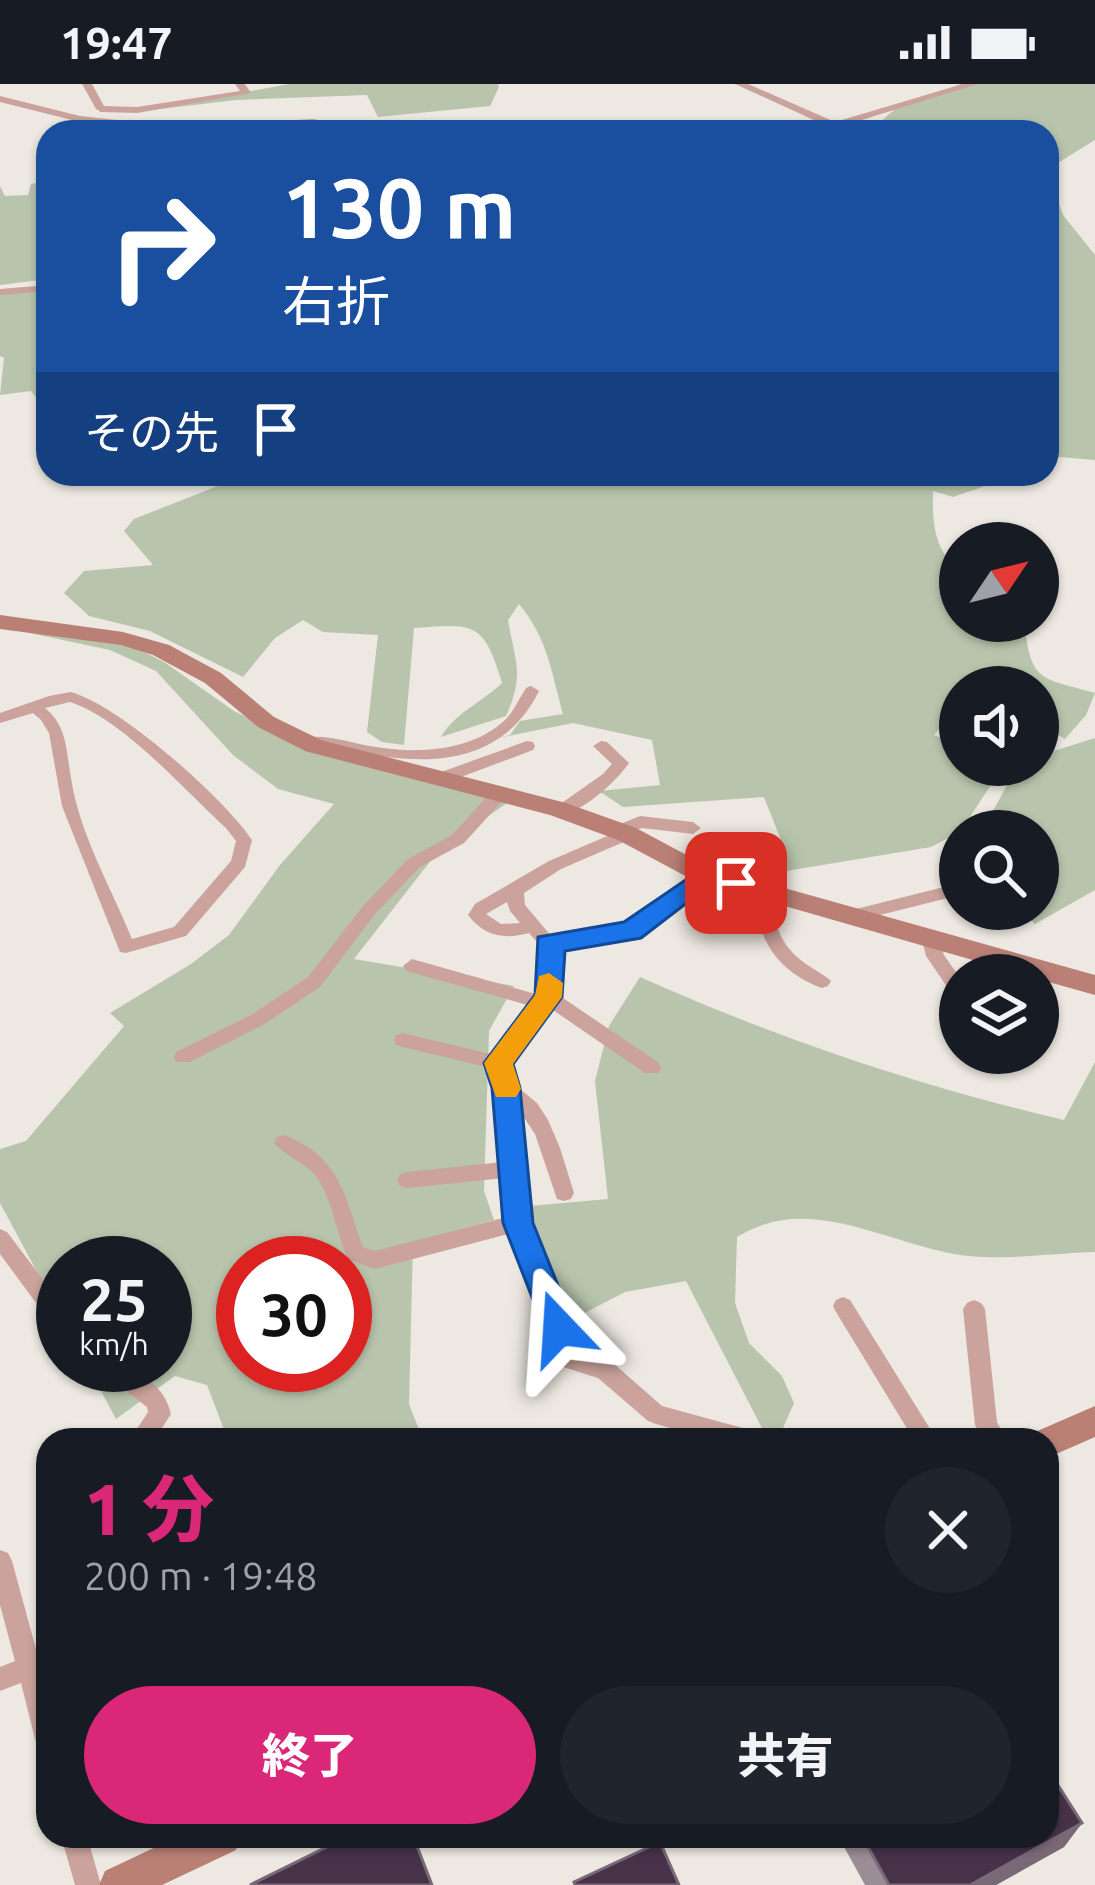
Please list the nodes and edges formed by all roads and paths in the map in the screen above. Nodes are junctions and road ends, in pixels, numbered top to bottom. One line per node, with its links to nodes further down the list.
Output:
1 (87, 84): 9 (street)
2 (164, 84): 8 (street)
3 (257, 84): 6 (street)
4 (740, 84): 12 (street)
5 (973, 84): 13 (street)
6 (243, 88): 8 (street)
7 (0, 99): 10 (street)
8 (175, 105): 9 (street)
9 (137, 110): 11 (street)
10 (88, 120)
11 (142, 120)
12 (818, 120)
13 (860, 120)
14 (36, 289): 15 (street)
15 (0, 292)
16 (0, 622): 20 (street)
17 (531, 691): 20 (street)
18 (37, 709): 18 (street); 19 (street)
19 (0, 718)
20 (306, 742): 23 (street)
21 (527, 746): 23 (street)
22 (601, 746): 25 (street)
23 (440, 779): 24 (street)
24 (499, 794): 25 (street); 42 (street)
25 (562, 811): 27 (street)
26 (693, 828): 27 (street)
27 (623, 833): 28 (street); 29 (street)
28 (706, 875): 30 (street); 35 (street)
29 (515, 890): 33 (street); 33 (street)
30 (766, 891): 32 (street); 38 (street)
31 (939, 894): 32 (street)
32 (856, 915): 34 (street)
33 (529, 926): 35 (street)
34 (930, 936): 36 (street); 39 (street)
35 (548, 944): 40 (street)
36 (939, 962)
37 (412, 966): 40 (street)
38 (822, 981)
39 (1095, 986)
40 (546, 1000): 43 (street); 44 (street)
41 (403, 1040): 43 (street)
42 (182, 1057)
43 (498, 1063): 45 (street)
44 (652, 1068)
45 (506, 1088): 47 (street); 49 (street)
46 (549, 1097): 47 (street)
47 (526, 1100): 51 (street)
48 (284, 1143): 52 (street)
49 (511, 1169): 50 (street); 52 (street)
50 (407, 1180)
51 (564, 1193)
52 (518, 1223): 60 (street)
53 (0, 1238): 54 (street)
54 (36, 1286)
55 (843, 1306): 61 (street)
56 (974, 1310): 62 (street)
57 (146, 1392): 59 (street)
58 (1095, 1421): 63 (street)
59 (149, 1428)
60 (707, 1428)
61 (919, 1428)
62 (988, 1428)
63 (1059, 1438)
64 (0, 1562): 65 (street)
65 (28, 1667): 66 (street); 67 (street)
66 (0, 1679)
67 (36, 1696)
68 (77, 1848): 70 (street)
69 (197, 1848): 71 (street)
70 (88, 1885)
71 (119, 1885)

